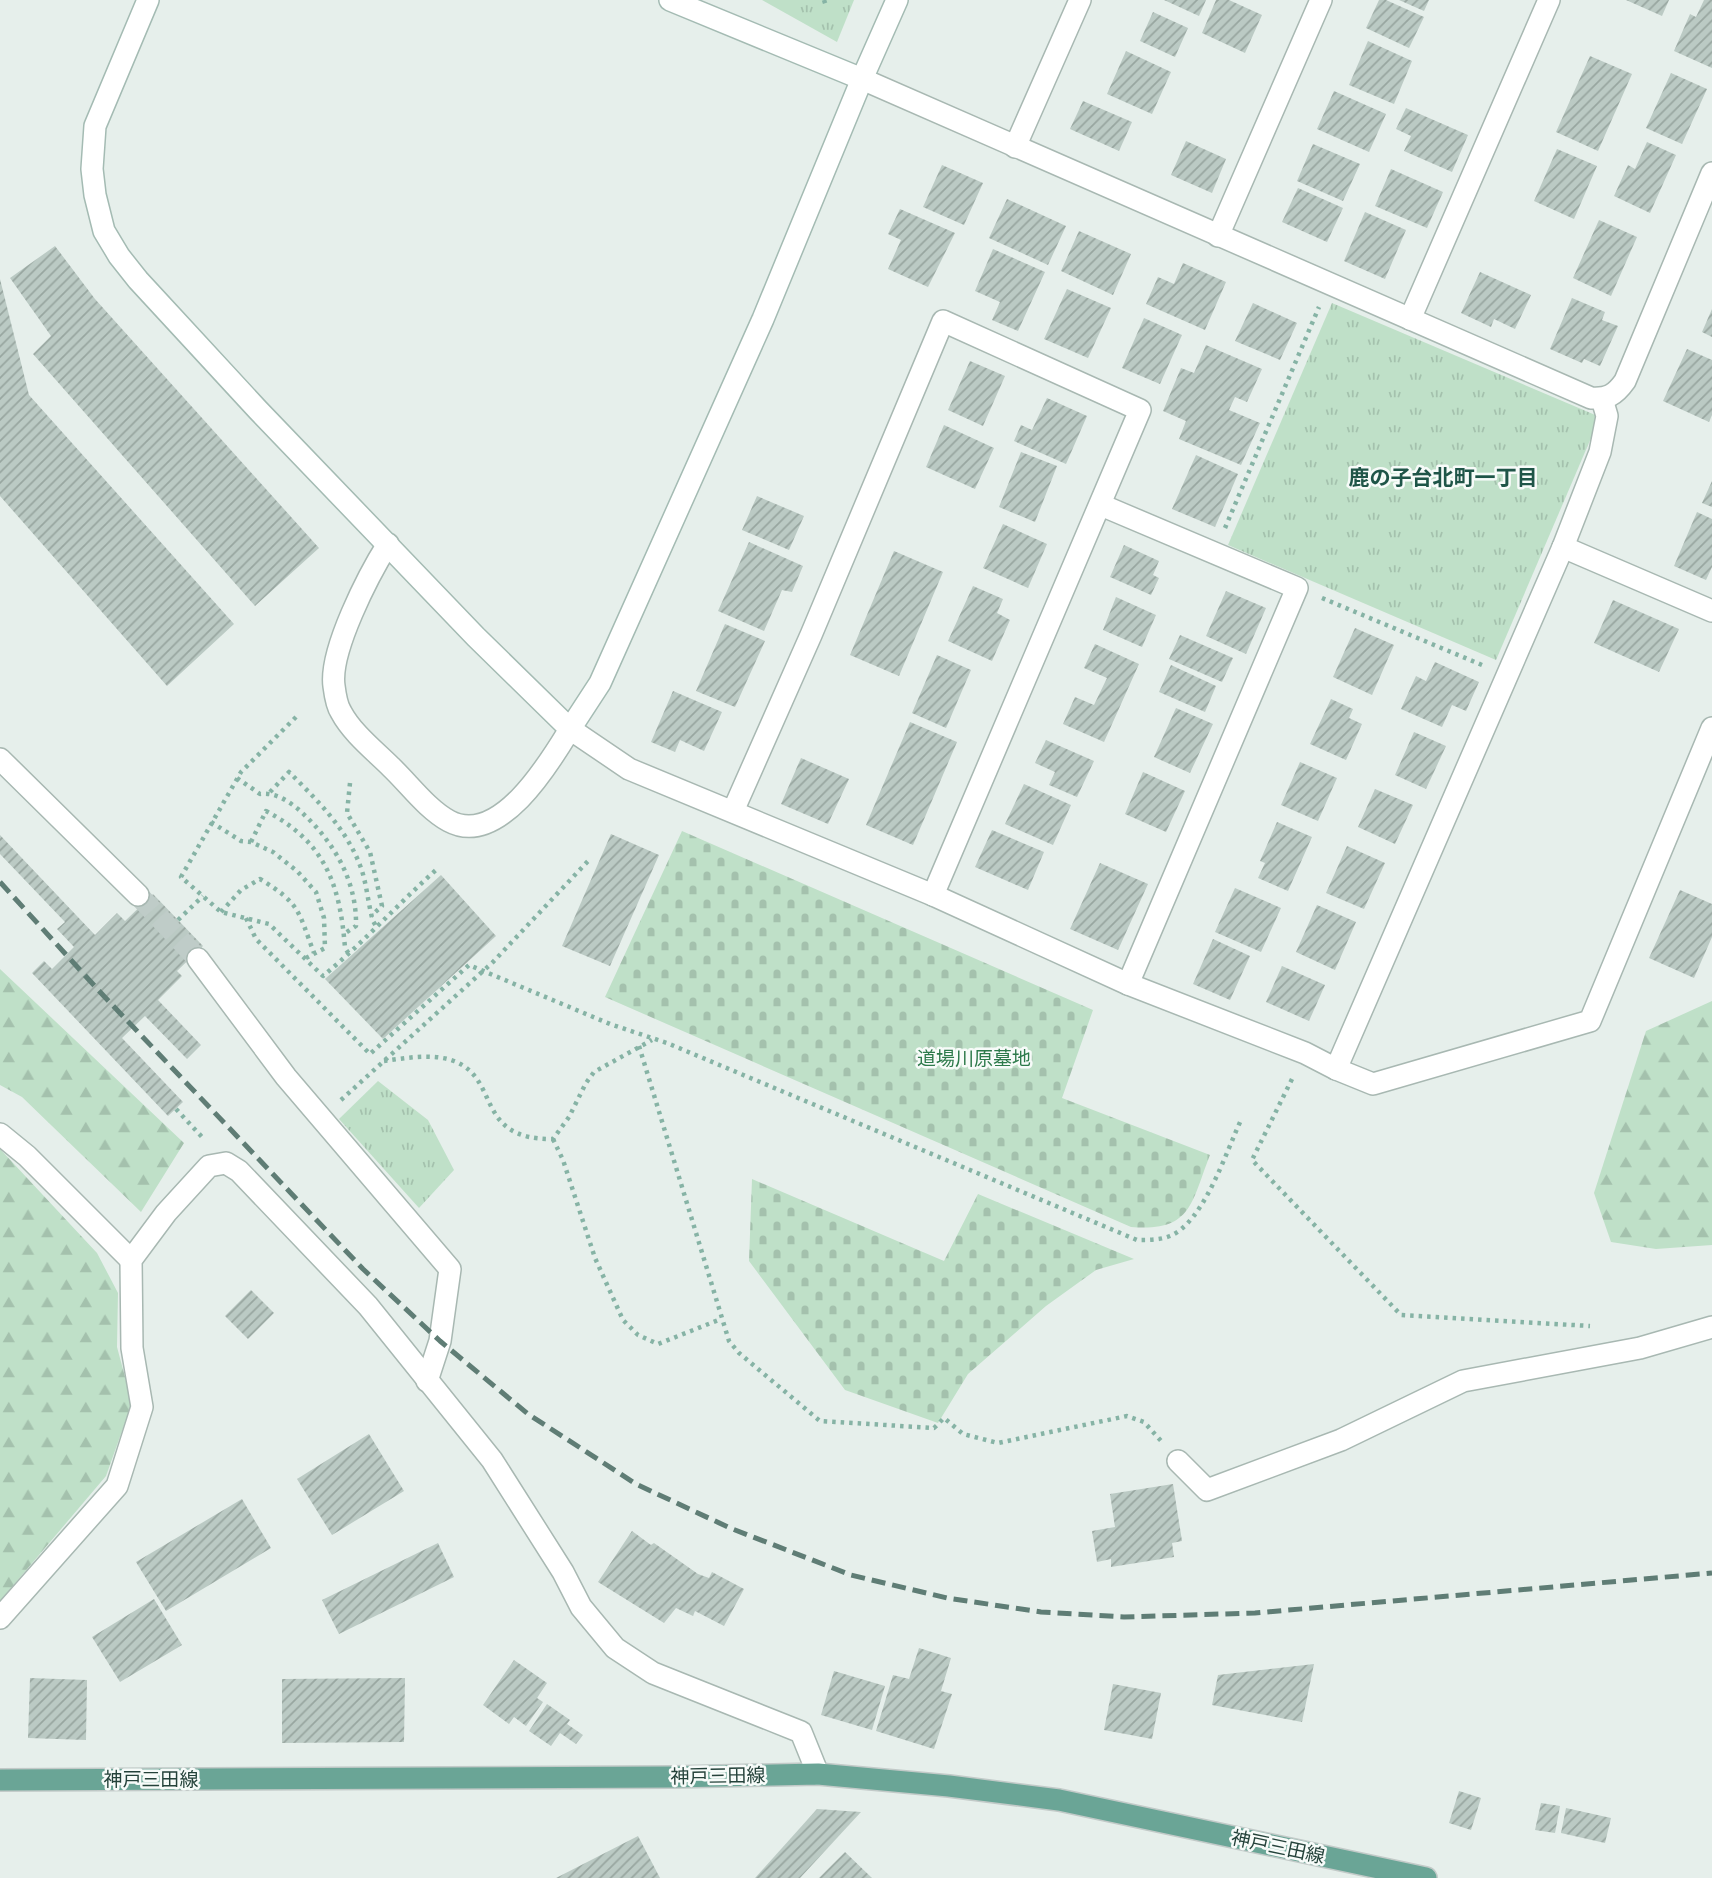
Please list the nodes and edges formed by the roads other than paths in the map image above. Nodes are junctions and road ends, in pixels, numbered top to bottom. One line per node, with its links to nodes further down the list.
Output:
1 (148, 0): 14 (street)
2 (670, 0): 7 (street)
3 (897, 0): 7 (street)
4 (1080, 0): 8 (street)
5 (1321, 0): 10 (street)
6 (1549, 0): 11 (street)
7 (862, 79): 8 (street); 18 (street)
8 (1015, 147): 10 (street)
9 (1712, 173): 12 (street)
10 (1218, 236): 11 (street)
11 (1410, 319): 12 (street)
12 (1602, 399): 15 (street)
13 (1101, 505): 20 (street); 22 (street); 24 (street)
14 (388, 544): 18 (street); 18 (street)
15 (1563, 547): 16 (street); 25 (street)
16 (1712, 611)
17 (1712, 728): 25 (street)
18 (570, 729): 20 (street)
19 (0, 759): 21 (street)
20 (733, 811): 22 (street)
21 (138, 895)
22 (933, 895): 24 (street)
23 (198, 959): 29 (street)
24 (1128, 984): 25 (street)
25 (1336, 1069)
26 (0, 1134): 27 (street)
27 (131, 1259): 29 (street); 31 (street)
28 (1712, 1326): 30 (street)
29 (427, 1381): 32 (street)
30 (1178, 1461)
31 (0, 1618)
32 (818, 1774): 33 (main road, 神戸三田線); 34 (main road, 神戸三田線)
33 (0, 1780)
34 (1426, 1878)

